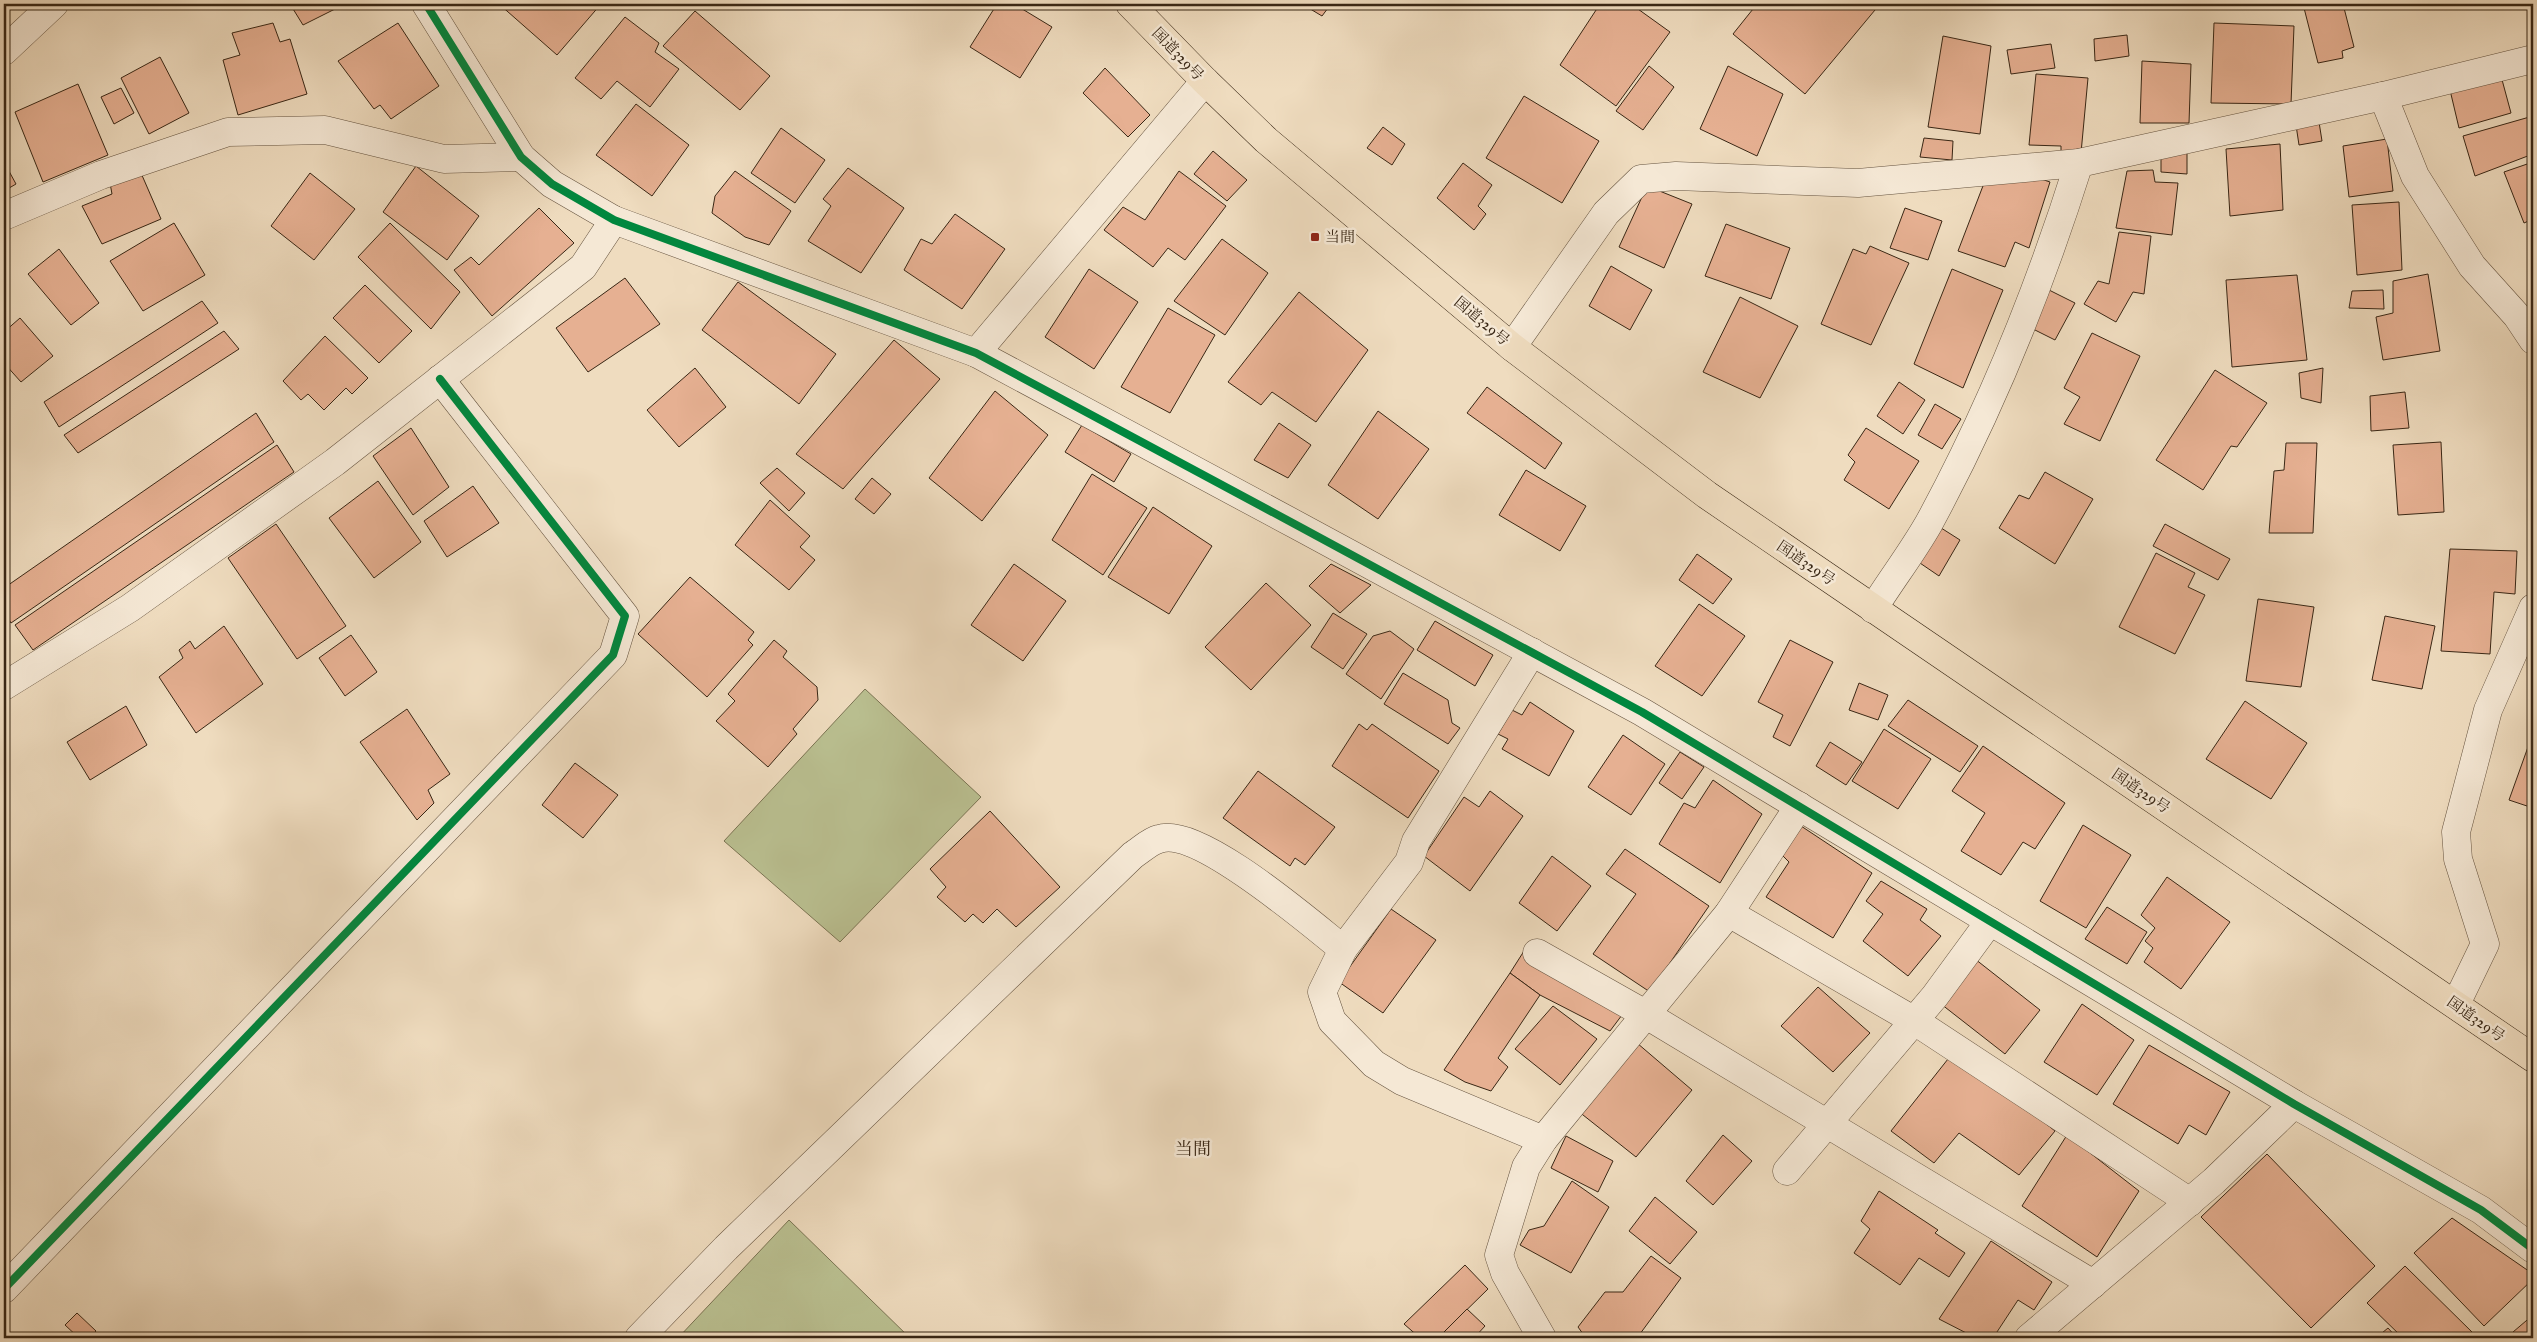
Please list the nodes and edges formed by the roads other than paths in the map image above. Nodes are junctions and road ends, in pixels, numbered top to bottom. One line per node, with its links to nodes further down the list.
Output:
1 (54, 4): 4 (street)
2 (426, 4): 8 (street)
3 (1130, 4): 6 (highway, 国道329号)
4 (4, 50)
5 (2533, 59): 7 (street)
6 (1205, 81): 13 (highway, 国道329号); 14 (street)
7 (2384, 96): 9 (street); 12 (street)
8 (521, 157): 10 (street); 11 (street)
9 (2079, 163): 13 (street); 17 (street)
10 (4, 216)
11 (614, 220): 14 (street); 15 (street)
12 (2533, 340)
13 (1512, 346): 17 (highway, 国道329号)
14 (976, 353): 18 (street)
15 (440, 379): 19 (street); 36 (street)
16 (2533, 608): 25 (street)
17 (1873, 609): 25 (highway, 国道329号)
18 (1532, 652): 20 (street); 23 (street)
19 (4, 686)
20 (1799, 806): 21 (street); 22 (street)
21 (1728, 913): 26 (street); 27 (street)
22 (1990, 921): 27 (street); 29 (street)
23 (1343, 949): 31 (street); 37 (street)
24 (1538, 953): 26 (street)
25 (2456, 1004): 28 (highway, 国道329号)
26 (1645, 1014): 30 (street); 31 (street)
27 (1913, 1020): 30 (street); 33 (street)
28 (2533, 1058)
29 (2294, 1104): 33 (street); 34 (street)
30 (1825, 1123): 32 (street); 35 (street)
31 (1542, 1140): 38 (street)
32 (1786, 1171)
33 (2190, 1202): 35 (street)
34 (2533, 1249)
35 (2093, 1284): 39 (street)
36 (4, 1289)
37 (639, 1338)
38 (1542, 1338)
39 (2029, 1338)

